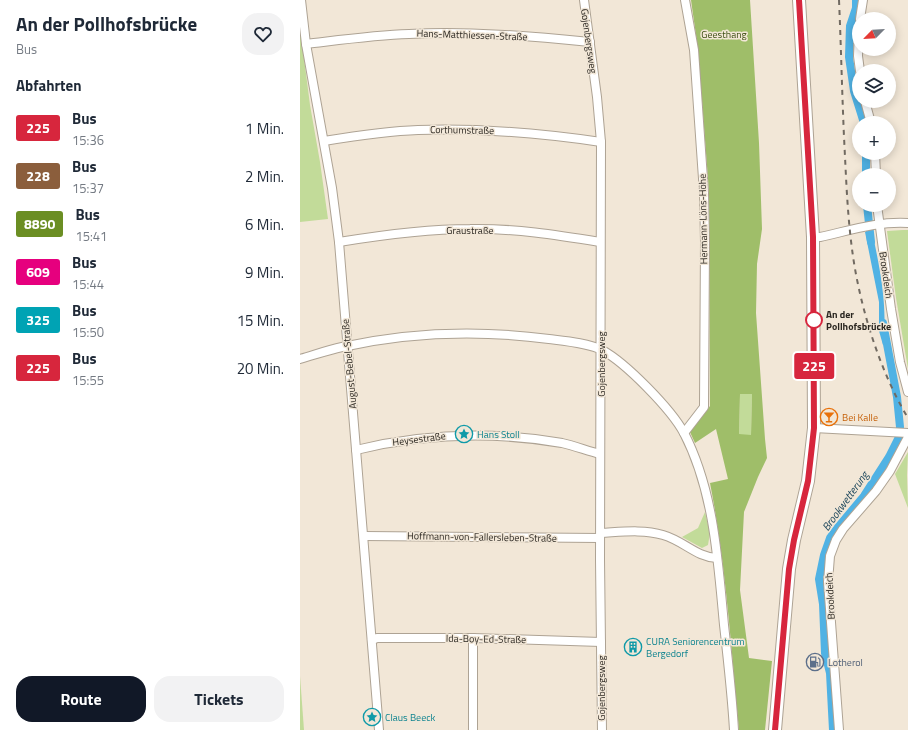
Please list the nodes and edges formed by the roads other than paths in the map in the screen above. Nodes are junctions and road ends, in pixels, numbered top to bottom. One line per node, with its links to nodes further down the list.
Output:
1 (301, 0): 8 (street, August-Bebel-Straße)
2 (584, 0): 7 (street, Gojenbergsweg)
3 (685, 0): 22 (street, Hermann-Löns-Höhe)
4 (799, 0): 14 (main road)
5 (863, 0): 6 (street)
6 (861, 12)
7 (590, 42): 8 (street, Hans-Matthiessen-Straße); 10 (street, Gojenbergsweg)
8 (306, 44): 9 (street, August-Bebel-Straße)
9 (324, 141): 10 (street, Corthumstraße); 15 (street, August-Bebel-Straße)
10 (601, 142): 16 (street, Gojenbergsweg)
11 (878, 212): 13 (street, Brookdeich)
12 (908, 223): 13 (street)
13 (879, 224): 14 (street); 20 (street, Brookdeich)
14 (813, 237): 21 (main road)
15 (339, 242): 16 (street, Graustraße); 17 (street, August-Bebel-Straße)
16 (600, 242): 18 (street, Gojenbergsweg)
17 (348, 346): 18 (street); 19 (street); 24 (street, August-Bebel-Straße)
18 (601, 350): 22 (street); 25 (street, Gojenbergsweg)
19 (300, 359)
20 (908, 392)
21 (814, 428): 23 (street); 36 (main road)
22 (684, 433): 28 (street)
23 (903, 434): 37 (street, Brookdeich)
24 (356, 450): 25 (street, Heysestraße); 27 (street, August-Bebel-Straße)
25 (600, 454): 26 (street, Gojenbergsweg)
26 (600, 535): 27 (street, Hoffmann-von-Fallersleben-Straße); 28 (street, Hoffmann-von-Fallersleben-Straße); 31 (street, Gojenbergsweg)
27 (364, 536): 30 (street, August-Bebel-Straße)
28 (718, 558): 35 (street)
29 (473, 638): 30 (street, Ida-Boy-Ed-Straße); 31 (street, Ida-Boy-Ed-Straße); 33 (street)
30 (372, 640): 32 (street, August-Bebel-Straße)
31 (601, 642): 34 (street, Gojenbergsweg)
32 (378, 730)
33 (473, 730)
34 (602, 730)
35 (734, 730)
36 (775, 730)
37 (839, 730)

